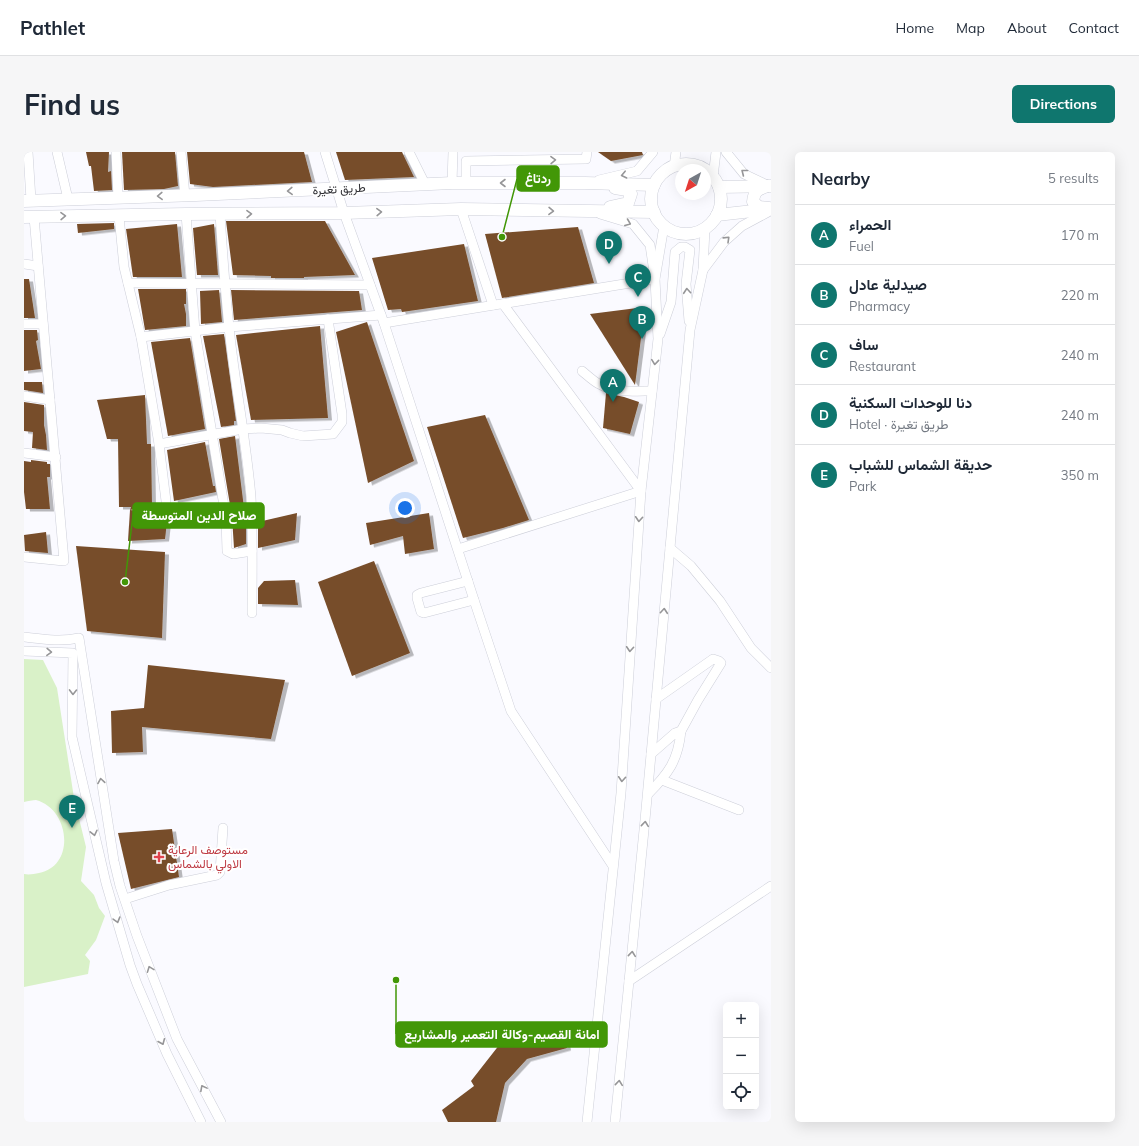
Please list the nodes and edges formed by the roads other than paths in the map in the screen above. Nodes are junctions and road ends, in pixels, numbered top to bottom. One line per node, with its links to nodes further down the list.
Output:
1 (28, 152): 26 (street)
2 (57, 152): 25 (street)
3 (116, 152): 24 (street)
4 (181, 152): 23 (street)
5 (325, 152): 22 (street)
6 (409, 152): 19 (street)
7 (587, 152): 13 (street, one-way to 7)
8 (653, 152): 18 (street, one-way to 18)
9 (676, 152): 14 (street)
10 (716, 152): 15 (street)
11 (726, 152): 21 (street, one-way to 11)
12 (452, 156): 13 (street); 16 (street)
13 (466, 161): 17 (street)
14 (674, 167): 15 (main road); 20 (main road)
15 (716, 182): 21 (main road); 34 (main road)
16 (452, 183): 17 (main road, طريق تغيرة); 19 (main road, طريق تغيرة)
17 (466, 183): 18 (main road, طريق تغيرة, one-way to 17)
18 (585, 183): 20 (main road, طريق تغيرة); 29 (main road)
19 (425, 184): 22 (main road, طريق تغيرة)
20 (654, 185): 30 (main road)
21 (770, 186): 28 (main road)
22 (337, 189): 23 (main road, طريق تغيرة, one-way to 23); 31 (street)
23 (185, 196): 24 (main road, طريق تغيرة, one-way to 24)
24 (118, 198): 25 (main road, طريق تغيرة)
25 (68, 199): 26 (main road, طريق تغيرة)
26 (28, 201)
27 (461, 209): 29 (main road, طريق تغيرة, one-way to 29); 31 (main road, طريق تغيرة, one-way to 27); 48 (street)
28 (771, 210): 34 (main road); 41 (street, one-way to 28)
29 (591, 212): 30 (main road, طريق تغيرة); 42 (street, one-way to 42)
30 (654, 212): 37 (main road)
31 (344, 213): 33 (main road, طريق تغيرة, one-way to 31); 46 (street)
32 (186, 214): 33 (main road, طريق تغيرة); 35 (main road, طريق تغيرة); 44 (street)
33 (220, 214): 45 (street)
34 (717, 215): 38 (main road)
35 (119, 216): 36 (main road, طريق تغيرة, one-way to 35); 43 (street)
36 (29, 217): 40 (street)
37 (664, 226): 38 (main road); 42 (street)
38 (705, 228): 41 (street)
39 (24, 264): 40 (street)
40 (38, 266): 52 (street)
41 (703, 270): 54 (street)
42 (655, 279): 47 (street); 57 (street)
43 (128, 283): 44 (street); 56 (street)
44 (191, 283): 45 (street); 55 (street)
45 (224, 285): 46 (street); 53 (street)
46 (370, 285): 50 (street)
47 (503, 304): 48 (street); 67 (street)
48 (493, 305): 50 (street)
49 (328, 319): 50 (street); 53 (street); 62 (street)
50 (383, 319): 70 (street)
51 (24, 324): 52 (street)
52 (43, 324): 61 (street)
53 (229, 327): 55 (street); 62 (street)
54 (690, 330): 57 (street, one-way to 57); 69 (street)
55 (195, 331): 56 (street); 63 (street)
56 (141, 337): 64 (street)
57 (658, 339): 59 (street, one-way to 59)
58 (582, 371): 59 (street)
59 (652, 391): 67 (street)
60 (24, 396): 61 (street)
61 (50, 400): 66 (street)
62 (243, 429): 63 (street); 71 (street)
63 (212, 435): 64 (street); 71 (street)
64 (159, 444): 68 (street)
65 (24, 453): 66 (street)
66 (55, 457): 72 (street)
67 (641, 491): 70 (street); 86 (street, one-way to 86)
68 (166, 502)
69 (670, 548): 78 (street); 79 (street, one-way to 69)
70 (458, 549): 73 (street)
71 (252, 551): 75 (street)
72 (24, 557)
73 (468, 581): 74 (street); 74 (street)
74 (474, 600): 86 (street)
75 (252, 613)
76 (24, 638): 88 (street, one-way to 76)
77 (24, 651): 90 (street, one-way to 90)
78 (771, 668)
79 (656, 699): 80 (street); 81 (street)
80 (681, 732): 81 (street); 82 (street)
81 (651, 754): 83 (street)
82 (662, 780): 83 (street); 84 (street)
83 (648, 794): 89 (street, one-way to 83)
84 (739, 810)
85 (223, 828): 88 (street)
86 (613, 866): 92 (street)
87 (771, 886): 89 (street)
88 (125, 899): 91 (street, one-way to 88)
89 (629, 981): 93 (street, one-way to 89)
90 (201, 1122)
91 (221, 1122)
92 (587, 1122)
93 (615, 1122)

